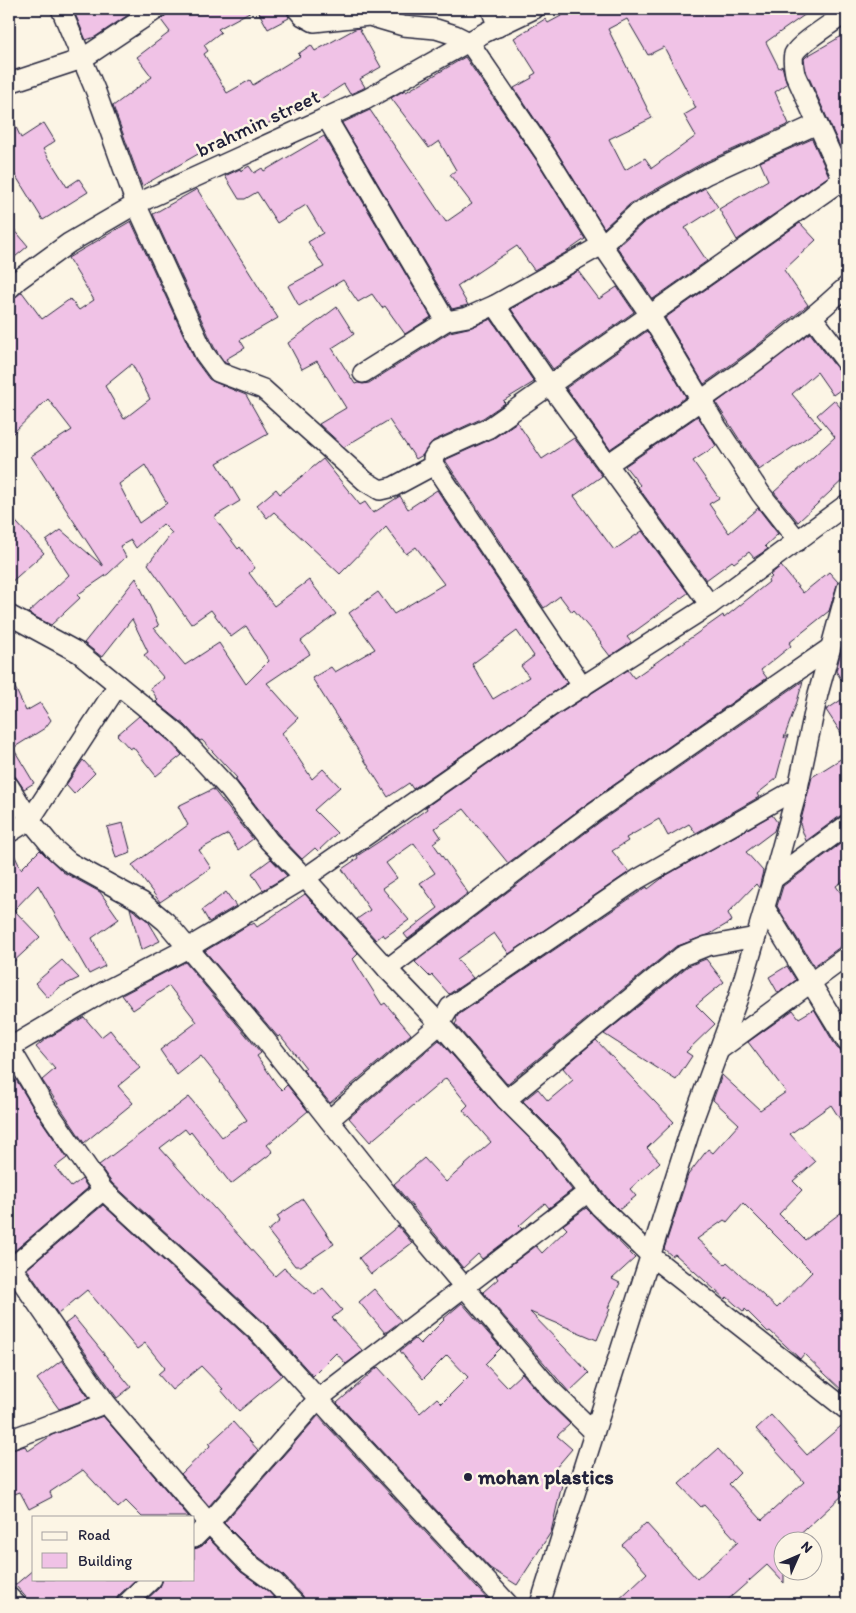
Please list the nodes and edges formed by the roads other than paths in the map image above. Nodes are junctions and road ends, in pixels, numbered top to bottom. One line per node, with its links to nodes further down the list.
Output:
1 (62, 9): 10 (street)
2 (157, 9): 10 (street)
3 (297, 9): 6 (street)
4 (491, 9): 8 (street)
5 (534, 9): 8 (street, brahmin street)
6 (365, 12): 9 (street)
7 (847, 12): 13 (street)
8 (498, 27): 9 (street, brahmin street)
9 (469, 42): 12 (street, brahmin street); 16 (street)
10 (82, 59): 11 (street); 15 (street)
11 (9, 84)
12 (326, 117): 15 (street, brahmin street); 22 (street)
13 (817, 124): 14 (street); 16 (street)
14 (845, 184): 20 (street)
15 (136, 204): 18 (street, brahmin street); 28 (street)
16 (602, 245): 19 (street); 20 (street)
17 (847, 286): 21 (street)
18 (9, 289)
19 (495, 305): 22 (street); 25 (street)
20 (650, 315): 25 (street); 26 (street)
21 (813, 318): 23 (street); 26 (street)
22 (446, 320): 24 (street)
23 (847, 363)
24 (362, 373)
25 (549, 384): 27 (street); 28 (street)
26 (701, 400): 27 (street); 30 (street)
27 (608, 464): 32 (street)
28 (434, 465): 36 (street)
29 (847, 504): 30 (street)
30 (798, 542): 32 (street)
31 (847, 588): 34 (street)
32 (710, 605): 36 (street)
33 (9, 615): 35 (street)
34 (830, 648): 38 (street); 48 (street)
35 (118, 685): 39 (street); 42 (street)
36 (583, 687): 42 (street)
37 (9, 786): 39 (street)
38 (798, 788): 43 (street); 50 (street)
39 (30, 820): 41 (street); 46 (street)
40 (847, 825): 43 (street)
41 (9, 833)
42 (305, 878): 46 (street); 48 (street)
43 (773, 879): 44 (street)
44 (765, 908): 45 (street); 49 (street)
45 (756, 937): 53 (street); 54 (street)
46 (188, 948): 52 (street); 55 (street)
47 (847, 956): 49 (street)
48 (387, 969): 50 (street)
49 (811, 983): 51 (street); 53 (street)
50 (440, 1024): 54 (street); 55 (street)
51 (847, 1042)
52 (9, 1047): 56 (street)
53 (719, 1050): 58 (street)
54 (506, 1100): 57 (street)
55 (329, 1120): 60 (street)
56 (103, 1190): 59 (street); 61 (street)
57 (588, 1192): 58 (street); 60 (street)
58 (651, 1256): 63 (street); 64 (street)
59 (10, 1267): 62 (street)
60 (465, 1287): 61 (street); 64 (street)
61 (318, 1399): 66 (street); 73 (street)
62 (106, 1403): 65 (street); 66 (street)
63 (847, 1410)
64 (594, 1432): 74 (street)
65 (9, 1440)
66 (209, 1523): 67 (street); 72 (street)
67 (195, 1537)
68 (151, 1580): 71 (street)
69 (9, 1597): 70 (street)
70 (16, 1604)
71 (126, 1604)
72 (295, 1604)
73 (508, 1604)
74 (540, 1604)

